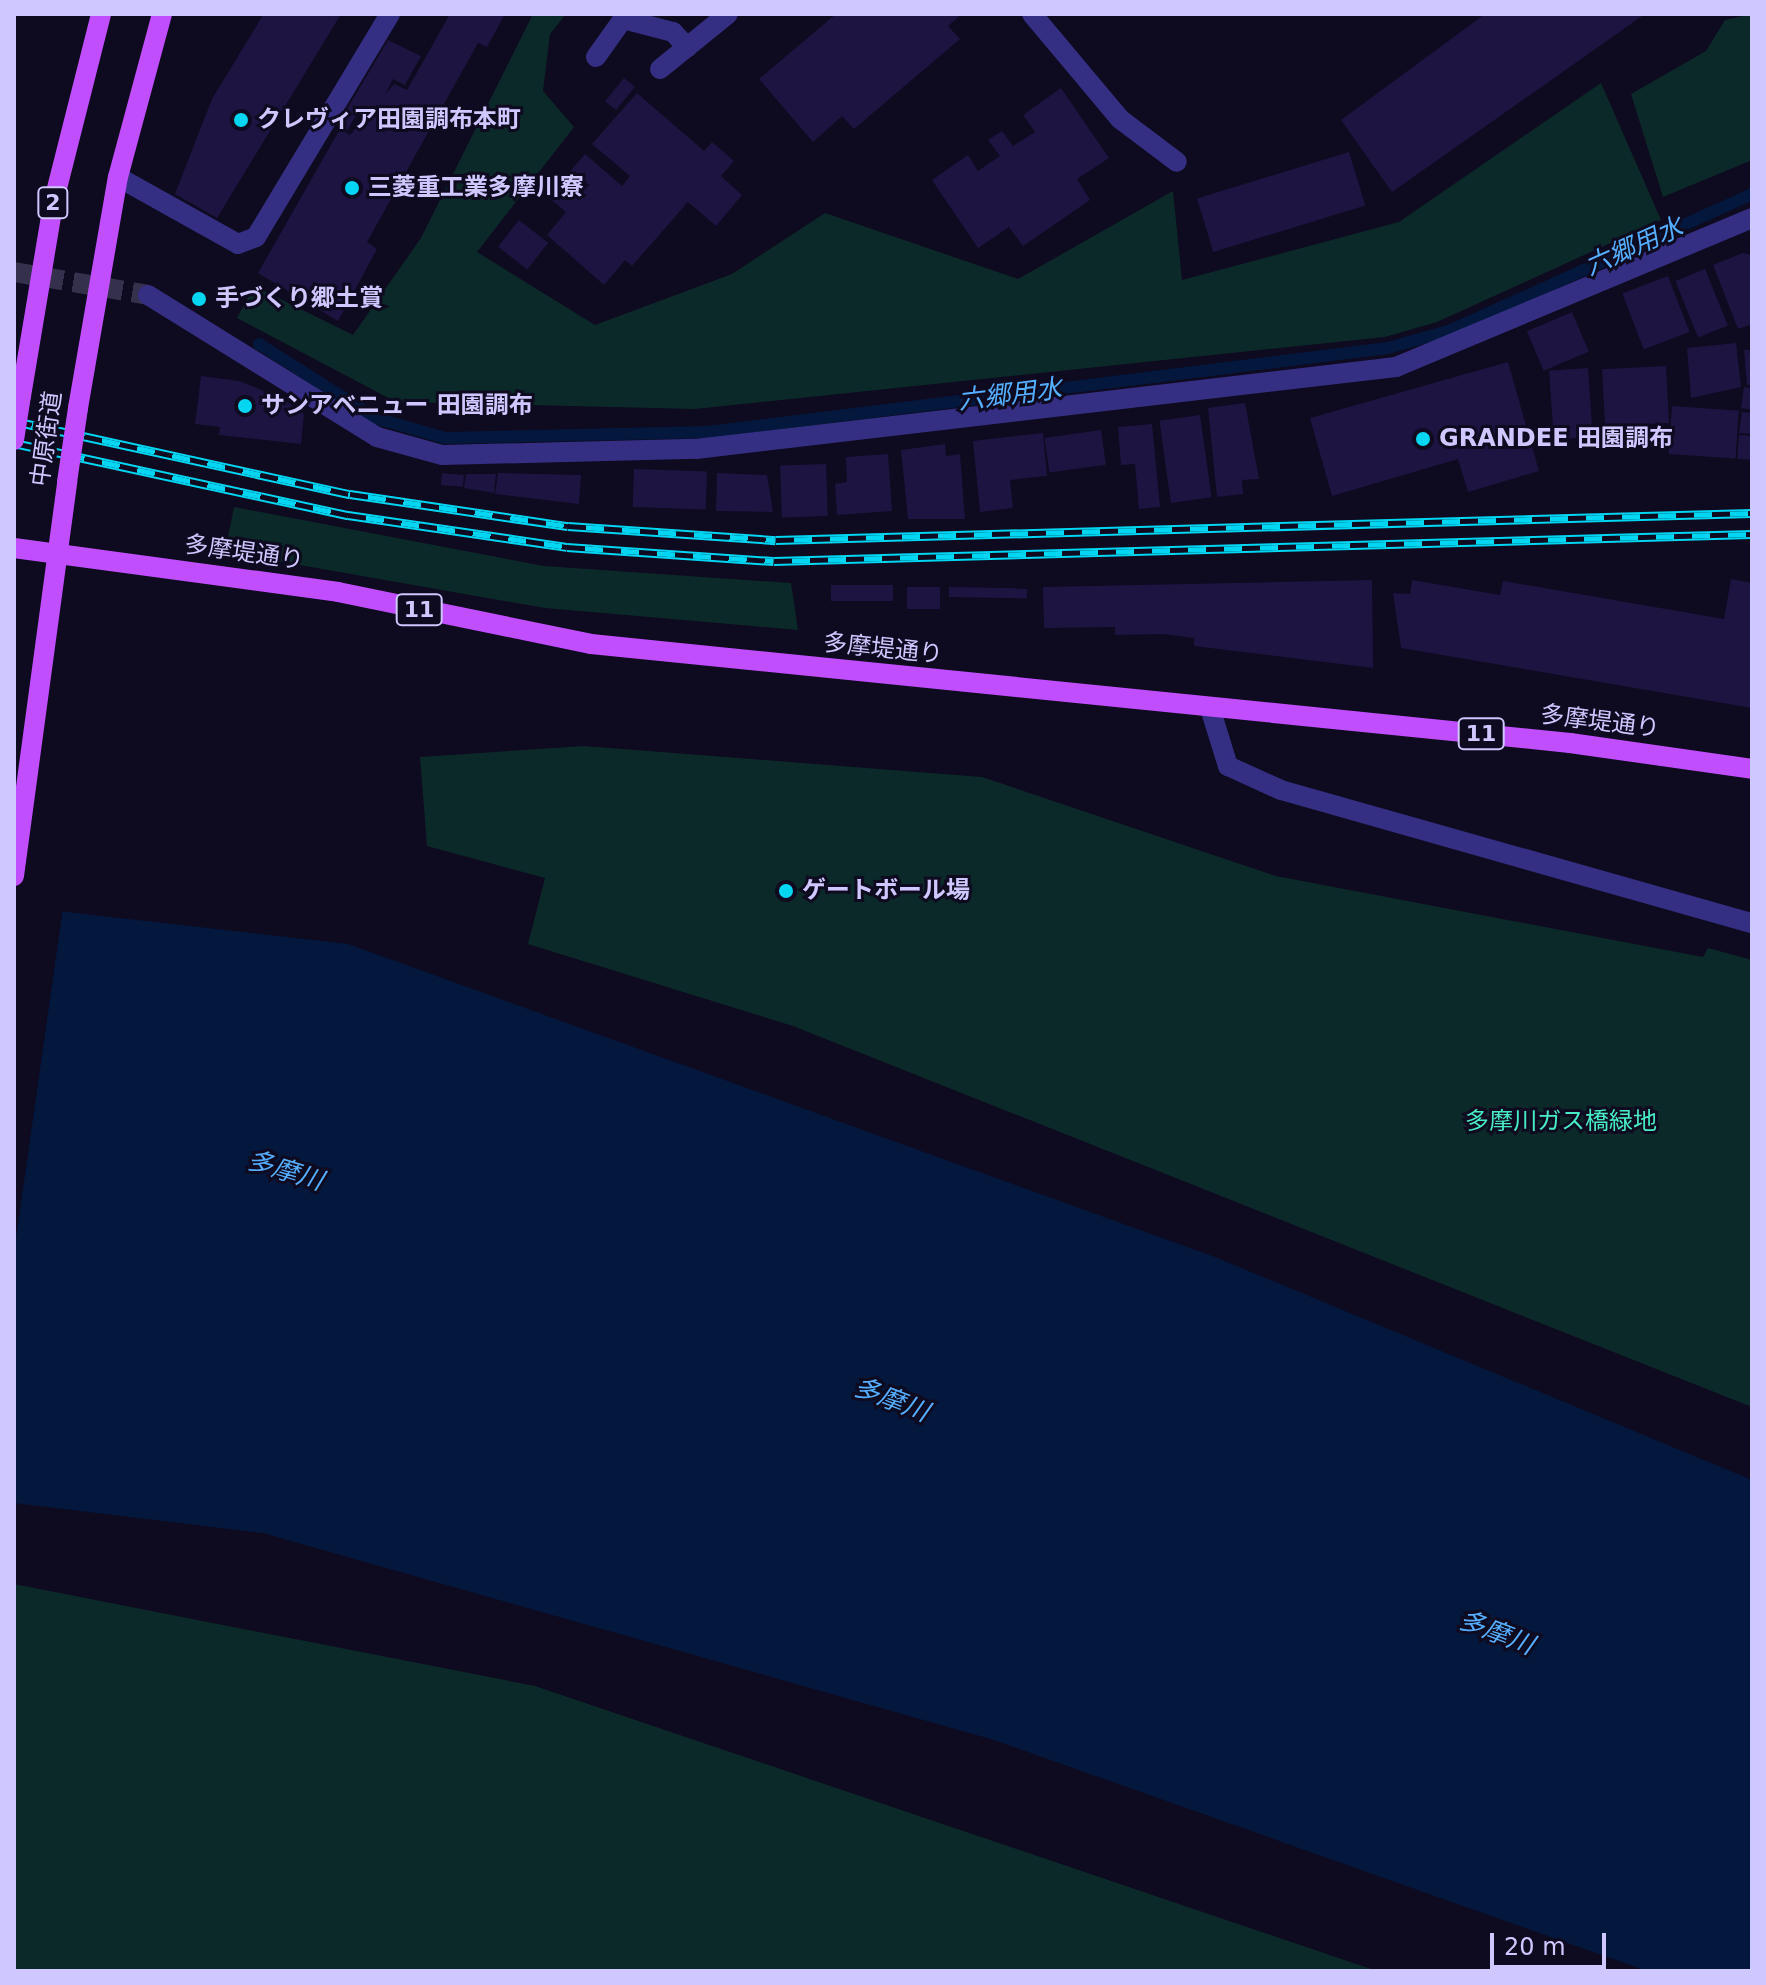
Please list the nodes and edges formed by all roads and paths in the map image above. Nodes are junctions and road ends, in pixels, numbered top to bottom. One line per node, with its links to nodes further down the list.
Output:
1 (101, 14): 14 (main road, 中原街道 / 2, bridge)
2 (162, 14): 11 (main road, 中原街道)
3 (390, 14): 11 (street)
4 (728, 14): 7 (street)
5 (1032, 14): 10 (street)
6 (625, 16): 7 (street); 8 (street)
7 (687, 47): 9 (street)
8 (596, 57)
9 (660, 69)
10 (1177, 162)
11 (118, 177): 16 (main road, 中原街道, bridge)
12 (1752, 218): 13 (street)
13 (148, 295)
14 (14, 440)
15 (14, 548): 16 (main road, 多摩堤通り / 11)
16 (58, 552): 17 (main road, 多摩堤通り / 11); 19 (main road, 中原街道)
17 (1210, 708): 18 (main road, 多摩堤通り / 11); 20 (street)
18 (1752, 769)
19 (14, 876)
20 (1752, 923)

